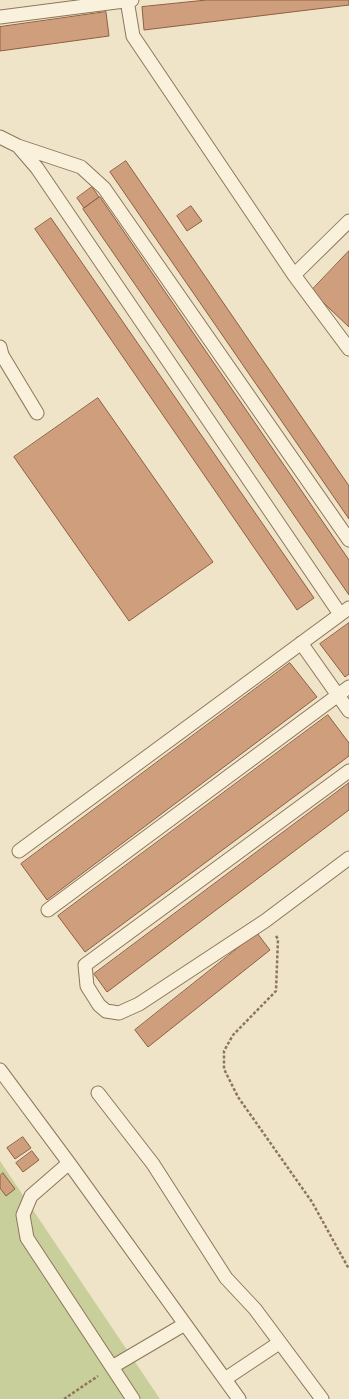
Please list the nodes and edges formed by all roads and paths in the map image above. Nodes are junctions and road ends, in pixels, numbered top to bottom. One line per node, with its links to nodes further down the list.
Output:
1 (129, 0): 2 (lane); 6 (lane)
2 (0, 17)
3 (0, 137): 4 (lane)
4 (18, 146): 10 (lane); 11 (lane)
5 (349, 221): 6 (lane)
6 (294, 275): 8 (lane)
7 (0, 347): 9 (lane)
8 (349, 349)
9 (37, 413)
10 (349, 540)
11 (345, 611): 12 (lane)
12 (301, 643): 14 (lane); 17 (lane)
13 (349, 687): 14 (lane)
14 (338, 695): 15 (lane); 19 (lane)
15 (349, 711)
16 (349, 771): 20 (lane)
17 (19, 851)
18 (349, 858): 20 (lane)
19 (48, 910)
20 (265, 921): 24 (path)
21 (0, 1070): 23 (lane)
22 (98, 1093): 26 (lane)
23 (70, 1163): 25 (lane); 27 (lane)
24 (349, 1269)
25 (186, 1324): 27 (lane); 28 (lane)
26 (279, 1343): 28 (lane); 32 (lane)
27 (112, 1367): 29 (path); 30 (lane)
28 (225, 1379): 31 (lane)
29 (64, 1399)
30 (133, 1399)
31 (239, 1399)
32 (322, 1399)

